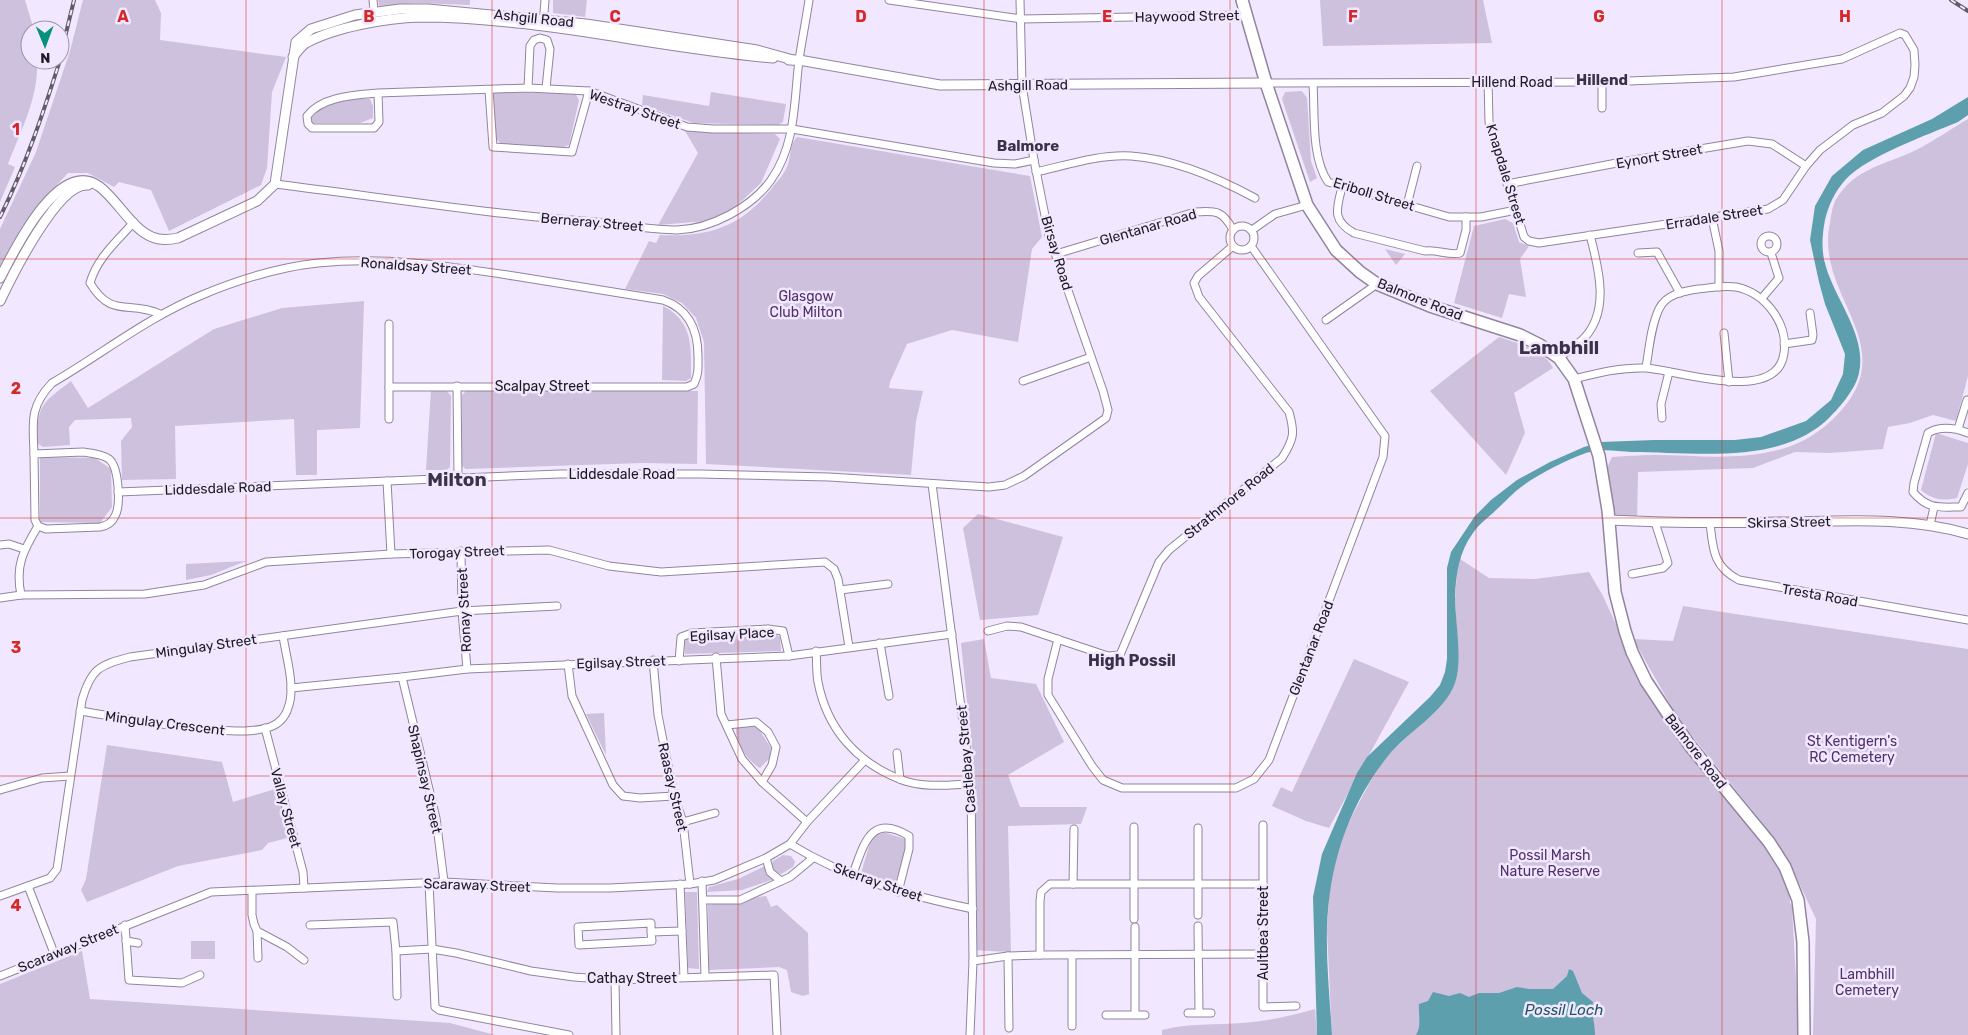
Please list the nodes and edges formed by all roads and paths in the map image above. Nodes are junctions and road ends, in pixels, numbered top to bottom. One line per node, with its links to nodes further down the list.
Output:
1 (373, 0): 7 (street)
2 (545, 0): 10 (street)
3 (809, 0): 13 (street, Berneray Street)
4 (889, 0): 9 (street, Haywood Street)
5 (1020, 0): 9 (street, Birsay Road)
6 (1242, 0): 8 (main road, Balmore Road)
7 (374, 11): 10 (street, Ashgill Road); 12 (street, Ashgill Road)
8 (1246, 15): 9 (street, Haywood Street); 16 (main road, Balmore Road)
9 (1021, 19): 18 (street, Birsay Road)
10 (544, 22): 12 (street, Ashgill Road); 13 (street, Ashgill Road)
11 (1900, 33): 15 (street, Hillend Road); 28 (street, Erradale Street)
12 (293, 58): 30 (street, Ashgill Road)
13 (796, 60): 18 (street, Ashgill Road); 25 (street, Berneray Street)
14 (1488, 81): 15 (street, Hillend Road); 17 (street, Hillend Road); 31 (street, Knapdale Street)
15 (1602, 82): 24 (street)
16 (1266, 83): 17 (street, Hillend Road); 18 (street, Ashgill Road); 35 (main road, Balmore Road)
17 (1313, 84): 33 (street, Eriboll Street)
18 (1022, 85): 26 (street, Birsay Road)
19 (528, 88): 20 (street, Westray Street); 20 (street); 21 (street, Westray Street)
20 (546, 88): 22 (street, Westray Street)
21 (489, 90): 22 (street); 23 (street, Westray Street)
22 (589, 91): 25 (street, Westray Street)
23 (378, 93): 23 (street, Westray Street)
24 (1602, 108)
25 (792, 129): 26 (street, Westray Street); 30 (street, Berneray Street)
26 (1034, 160): 29 (street, Birsay Road)
27 (1417, 166): 36 (street)
28 (1806, 166): 31 (street, Eynort Street); 39 (street, Erradale Street)
29 (1036, 172): 34 (street); 48 (street, Birsay Road)
30 (275, 184): 40 (street)
31 (1507, 184): 37 (street, Knapdale Street)
32 (98, 186): 40 (street); 49 (street); 54 (street)
33 (1342, 187): 36 (street, Eriboll Street); 38 (street)
34 (1255, 198)
35 (1307, 205): 42 (street); 50 (main road, Balmore Road)
36 (1407, 205): 38 (street, Eriboll Street)
37 (1516, 210): 38 (street, Eriboll Street); 43 (street, Knapdale Street)
38 (1466, 217)
39 (1712, 218): 43 (street, Erradale Street); 51 (street)
40 (134, 222): 56 (street)
41 (1233, 230): 42 (street); 44 (street); 48 (street, Glentanar Road)
42 (1252, 230): 45 (street)
43 (1590, 234): 62 (street)
44 (1233, 246): 45 (street); 105 (street, Strathmore Road)
45 (1251, 246): 105 (street, Glentanar Road)
46 (1638, 253): 52 (street)
47 (1771, 253): 53 (street)
48 (1056, 254): 61 (street, Birsay Road)
49 (0, 278)
50 (1377, 284): 57 (street); 62 (main road, Balmore Road)
51 (1719, 287): 52 (street); 53 (street)
52 (1680, 292): 63 (street)
53 (1762, 298): 60 (street)
54 (0, 301)
55 (1810, 313): 60 (street)
56 (160, 314): 68 (street, Ronaldsay Street); 77 (street, Ronaldsay Street)
57 (1326, 320)
58 (389, 324): 70 (street)
59 (1724, 333): 67 (street)
60 (1784, 344): 67 (street)
61 (1091, 357): 66 (street); 72 (street, Birsay Road)
62 (1559, 358): 65 (main road, Balmore Road)
63 (1646, 368): 64 (street); 65 (street)
64 (1669, 372): 67 (street); 73 (street)
65 (1574, 379): 84 (main road, Balmore Road)
66 (1023, 381)
67 (1729, 382)
68 (694, 384): 69 (street, Scalpay Street)
69 (457, 386): 70 (street, Scalpay Street); 78 (street)
70 (389, 387): 74 (street)
71 (1967, 400): 75 (street)
72 (1106, 418): 80 (street, Liddesdale Road)
73 (1662, 418)
74 (389, 419)
75 (1958, 429): 76 (street); 83 (street)
76 (1968, 433)
77 (34, 454): 81 (street); 88 (street)
78 (458, 477): 79 (street, Liddesdale Road); 80 (street, Liddesdale Road)
79 (387, 481): 81 (street, Liddesdale Road); 93 (street)
80 (932, 484): 103 (street, Castlebay Street)
81 (118, 492): 88 (street)
82 (1968, 493): 83 (street)
83 (1934, 507): 87 (street)
84 (1609, 520): 85 (street, Skirsa Street); 197 (main road, Balmore Road)
85 (1655, 522): 86 (street, Skirsa Street); 94 (street)
86 (1710, 523): 87 (street, Skirsa Street); 101 (street, Tresta Road)
87 (1930, 525): 89 (street, Skirsa Street)
88 (38, 526): 91 (street)
89 (1968, 534)
90 (0, 544): 91 (street)
91 (24, 549): 97 (street)
92 (461, 552): 93 (street, Torogay Street); 96 (street, Torogay Street); 100 (street, Ronay Street)
93 (391, 554): 97 (street, Torogay Street)
94 (1632, 574)
95 (888, 584): 96 (street)
96 (840, 590): 107 (street, Torogay Street)
97 (21, 595): 98 (street, Torogay Street)
98 (0, 598)
99 (557, 606): 100 (street, Mingulay Street)
100 (462, 611): 104 (street, Mingulay Street); 114 (street, Ronay Street)
101 (1968, 620)
102 (988, 631): 105 (street, Strathmore Road)
103 (952, 634): 106 (street, Egilsay Street); 126 (street, Castlebay Street)
104 (282, 636): 116 (street, Mingulay Crescent); 118 (street, Mingulay Street)
105 (1058, 640)
106 (880, 643): 107 (street, Egilsay Street); 117 (street)
107 (849, 647): 108 (street, Egilsay Street)
108 (816, 651): 109 (street, Egilsay Street); 122 (street)
109 (789, 656): 110 (street, Egilsay Street); 112 (street, Egilsay Place)
110 (716, 658): 112 (street, Egilsay Street); 119 (street)
111 (653, 660): 112 (street, Egilsay Street); 113 (street, Egilsay Street); 128 (street, Raasay Street)
112 (679, 661)
113 (568, 664): 114 (street, Egilsay Street); 128 (street)
114 (467, 669): 115 (street, Egilsay Street)
115 (402, 677): 116 (street, Egilsay Street); 142 (street, Shapinsay Street)
116 (291, 688): 120 (street, Mingulay Crescent)
117 (889, 696)
118 (80, 711): 120 (street, Mingulay Crescent); 123 (street, Mingulay Street)
119 (727, 725): 125 (street); 125 (street)
120 (265, 728): 151 (street, Vallay Street)
121 (897, 753): 124 (street)
122 (864, 761): 124 (street); 131 (street, Scaraway Street)
123 (70, 776): 127 (street); 150 (street, Mingulay Street)
124 (900, 779): 126 (street)
125 (762, 782): 131 (street)
126 (971, 784): 156 (street, Castlebay Street)
127 (0, 790)
128 (674, 796): 130 (street, Raasay Street)
129 (715, 813): 130 (street)
130 (684, 822): 145 (street, Raasay Street)
131 (807, 822): 136 (street, Scaraway Street)
132 (1263, 825): 149 (street, Aultbea Street)
133 (1134, 828): 147 (street)
134 (1198, 828): 148 (street)
135 (1074, 829): 146 (street)
136 (790, 844): 137 (street, Scaraway Street); 138 (street, Skerray Street)
137 (766, 858): 140 (street, Scaraway Street); 141 (street)
138 (813, 858): 139 (street, Skerray Street); 141 (street)
139 (852, 876): 153 (street, Skerray Street); 153 (street)
140 (702, 881): 145 (street, Scaraway Street); 155 (street)
141 (781, 881): 155 (street)
142 (444, 882): 143 (street, Scaraway Street); 144 (street, Scaraway Street)
143 (429, 883): 151 (street, Scaraway Street); 166 (street)
144 (680, 884): 145 (street, Scaraway Street); 162 (street)
145 (690, 884)
146 (1073, 884): 147 (street); 171 (street)
147 (1134, 884): 148 (street); 172 (street)
148 (1199, 884): 149 (street); 157 (street)
149 (1263, 884): 170 (street, Aultbea Street)
150 (28, 886): 154 (street); 168 (street)
151 (304, 888): 152 (street, Scaraway Street)
152 (252, 891): 158 (street, Scaraway Street); 161 (street)
153 (898, 892): 156 (street, Skerray Street)
154 (0, 896)
155 (703, 900): 180 (street)
156 (972, 909): 177 (street, Castlebay Street)
157 (1198, 915)
158 (125, 925): 164 (street); 168 (street, Scaraway Street)
159 (310, 925): 167 (street)
160 (1198, 926): 174 (street)
161 (257, 931): 175 (street); 176 (street)
162 (682, 931): 163 (street); 181 (street)
163 (651, 932): 163 (street)
164 (126, 941): 165 (street); 179 (street)
165 (138, 943)
166 (432, 949): 167 (street, Cathay Street); 182 (street, Cathay Street); 193 (street)
167 (396, 951): 183 (street)
168 (54, 953): 178 (street, Scaraway Street)
169 (1072, 954): 171 (street); 172 (street); 191 (street)
170 (1263, 954): 174 (street); 184 (street, Aultbea Street)
171 (1040, 955): 173 (street)
172 (1135, 955): 174 (street); 188 (street)
173 (1008, 956): 177 (street); 192 (street)
174 (1199, 956): 185 (street)
175 (258, 958)
176 (304, 960)
177 (973, 961): 196 (street, Castlebay Street)
178 (0, 976)
179 (200, 976)
180 (705, 976): 181 (street, Cathay Street); 195 (street, Cathay Street)
181 (684, 977): 182 (street, Cathay Street)
182 (615, 980): 194 (street)
183 (397, 996)
184 (1296, 1006)
185 (1199, 1012): 186 (street); 187 (street)
186 (1211, 1012)
187 (1188, 1013)
188 (1135, 1014): 189 (street); 190 (street)
189 (1106, 1015)
190 (1145, 1015)
191 (1072, 1026)
192 (1009, 1028)
193 (569, 1035)
194 (616, 1035)
195 (777, 1035)
196 (970, 1035)
197 (1804, 1035)

